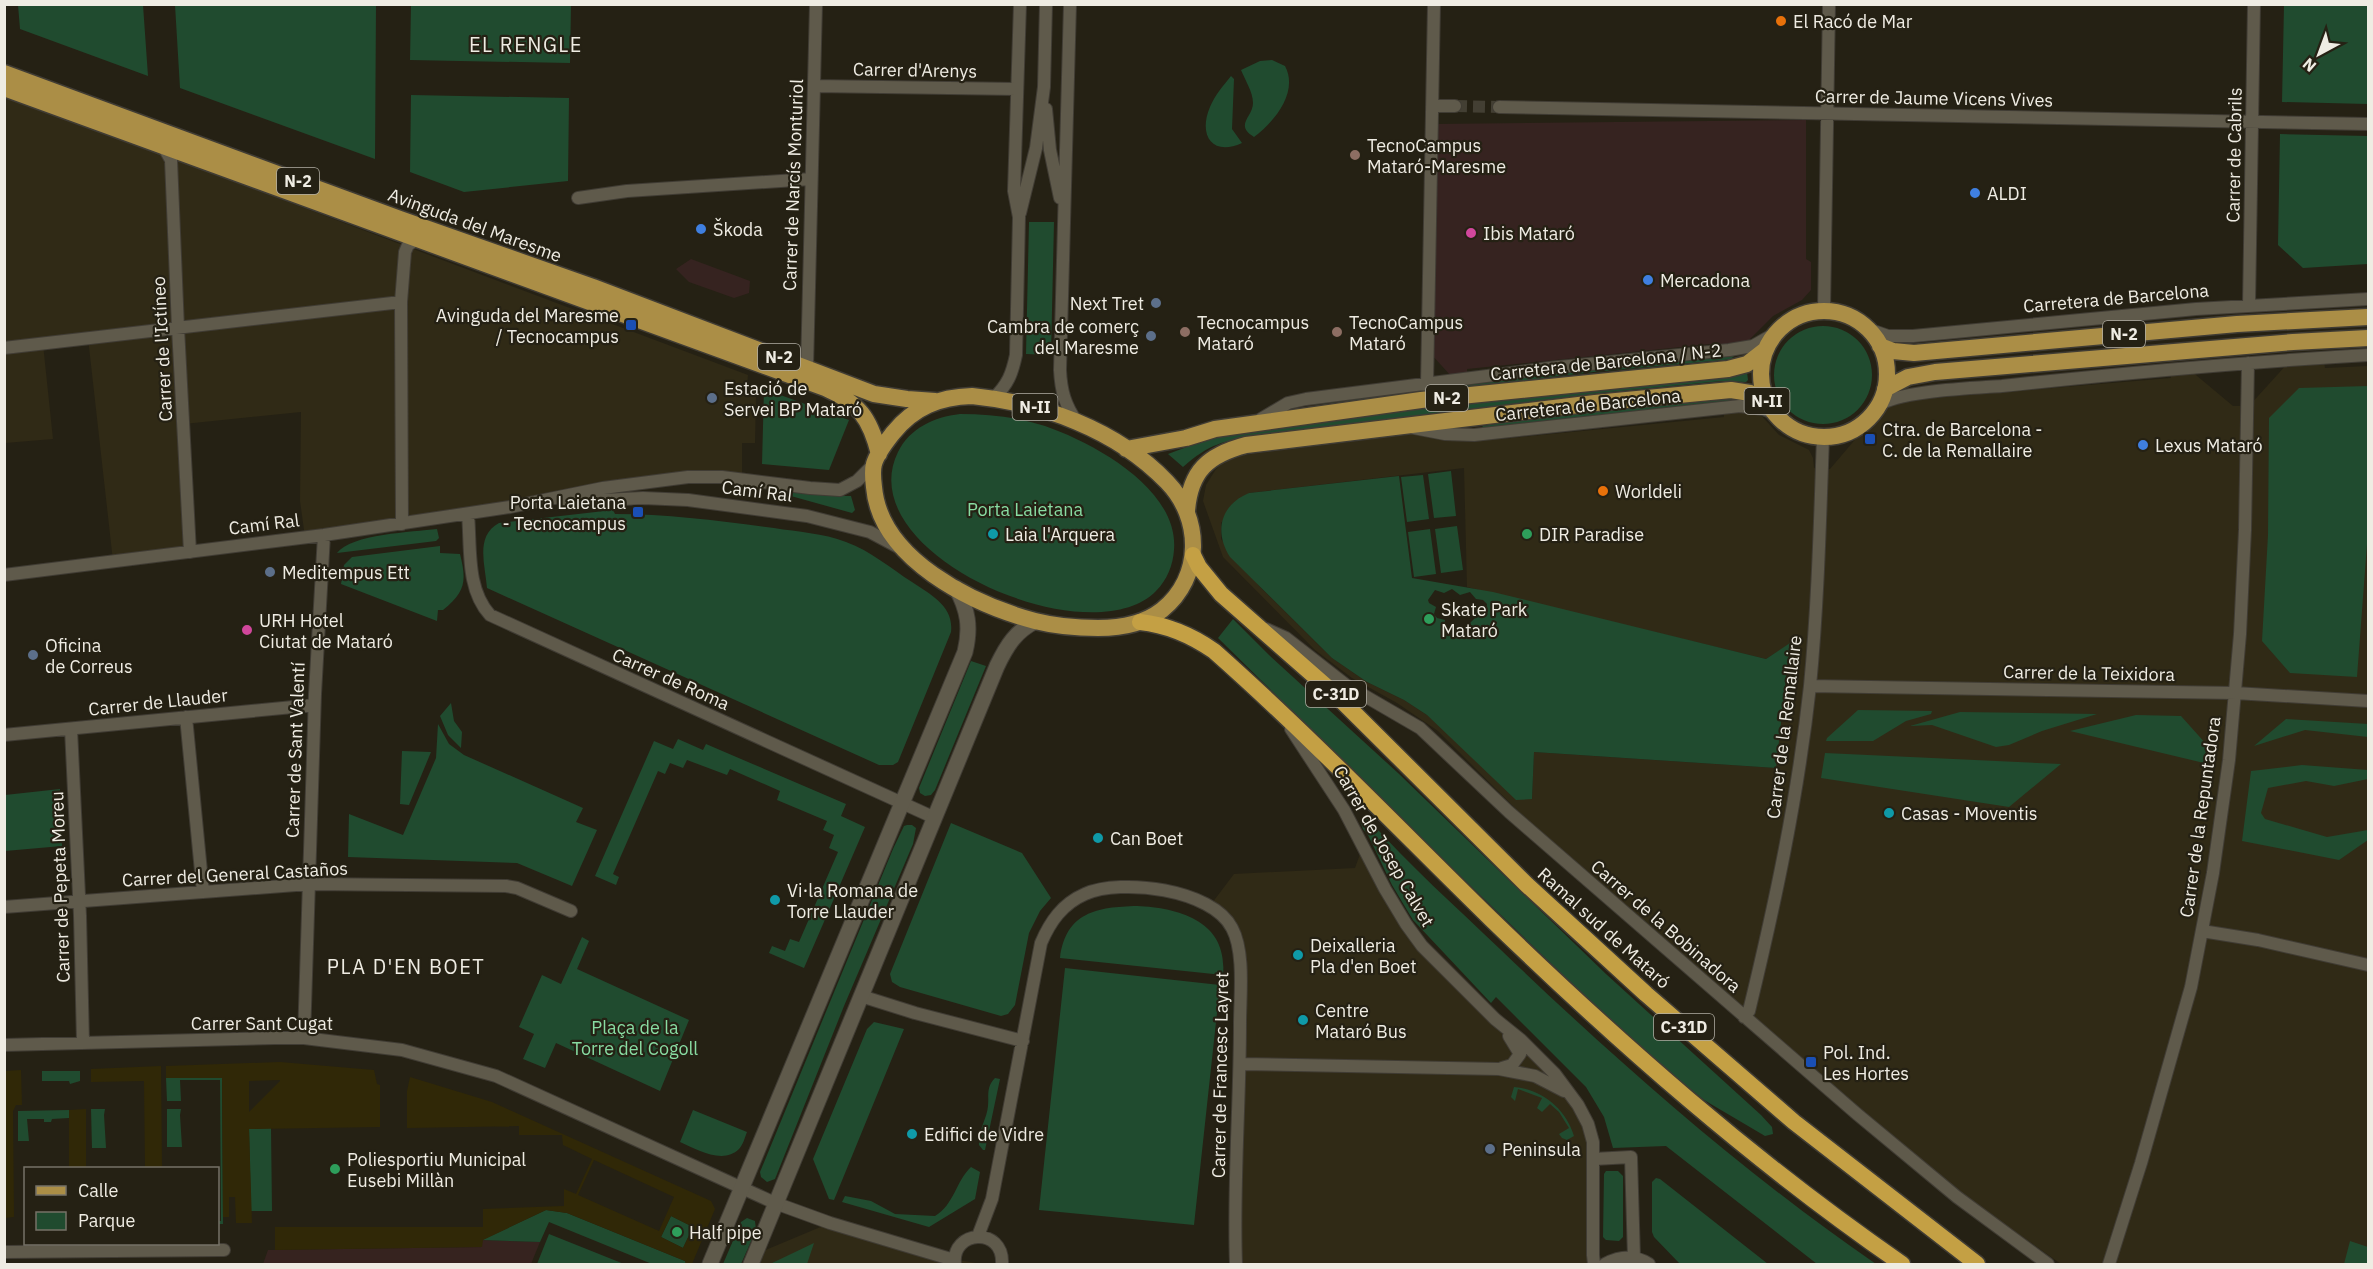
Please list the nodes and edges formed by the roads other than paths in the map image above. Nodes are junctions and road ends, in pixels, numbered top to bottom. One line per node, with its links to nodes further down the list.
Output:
1 (816, 4): 9 (street, Carrer de Narcís Monturiol)
2 (1020, 4): 12 (street)
3 (1046, 4): 10 (street)
4 (1070, 4): 23 (street)
5 (1434, 4): 13 (street)
6 (1829, 4): 16 (street)
7 (2254, 4): 17 (street, Carrer de Cabrils)
8 (4, 73): 39 (main road, Avinguda del Maresme / N-2)
9 (814, 86): 12 (street, Carrer d'Arenys); 20 (street, Carrer de Narcís Monturiol)
10 (1044, 87): 22 (street); 23 (street)
11 (4, 88): 19 (main road, Avinguda del Maresme / N-2)
12 (1016, 89): 22 (street)
13 (1432, 106): 14 (street); 40 (street)
14 (1455, 106)
15 (1499, 107): 16 (street, Carrer de Jaume Vicens Vives)
16 (1827, 114): 17 (street, Carrer de Jaume Vicens Vives); 28 (street)
17 (2252, 121): 18 (street, Carrer de Jaume Vicens Vives); 27 (street, Carrer de Cabrils)
18 (2368, 124)
19 (163, 146): 24 (main road, Avinguda del Maresme / N-2); 30 (street, Carrer de l'Ictíneo)
20 (811, 179): 21 (street); 39 (street, Carrer de Narcís Monturiol)
21 (578, 198)
22 (1019, 217): 42 (street)
23 (1064, 218): 46 (street)
24 (417, 239): 26 (street); 50 (main road, Avinguda del Maresme / N-2)
25 (2368, 299): 27 (street, Carretera de Barcelona)
26 (401, 302): 30 (street); 54 (street)
27 (2250, 305): 31 (street, Carretera de Barcelona)
28 (1824, 311): 31 (main road, N-II); 32 (main road, N-II)
29 (2368, 317): 34 (main road, N-2)
30 (178, 328): 35 (street); 57 (street, Carrer de l'Ictíneo)
31 (1868, 329): 34 (main road, N-II)
32 (1774, 334): 36 (main road, N-II); 40 (street)
33 (2368, 338): 41 (main road, N-2)
34 (1880, 346): 41 (main road, N-II)
35 (4, 348)
36 (1765, 350): 45 (main road, N-II); 47 (main road, Carretera de Barcelona / N-2 / N-2)
37 (2368, 355): 38 (street)
38 (2248, 363): 44 (street); 65 (street, Carrer de la Repuntadora)
39 (807, 368): 43 (main road, Avinguda del Maresme / N-2)
40 (1427, 385): 47 (street)
41 (1885, 389): 44 (main road, N-II)
42 (994, 398): 43 (main road, N-II); 46 (main road, N-II)
43 (935, 401): 50 (main road, N-II)
44 (1878, 406): 48 (main road, N-II)
45 (1772, 409): 48 (main road, N-II); 52 (main road, N-2)
46 (1077, 422): 49 (main road, N-II)
47 (1253, 423): 49 (main road, Carretera de Barcelona / N-2 / N-2)
48 (1823, 437): 64 (street, Carrer de la Remallaire)
49 (1126, 449): 52 (main road, N-II)
50 (877, 459): 51 (street, Camí Ral); 56 (main road, N-II)
51 (528, 504): 53 (street, Camí Ral); 56 (street, Camí Ral)
52 (1187, 512): 58 (main road, N-II)
53 (468, 514): 54 (street, Camí Ral); 72 (street, Carrer de Roma)
54 (402, 524): 55 (street, Camí Ral)
55 (324, 535): 57 (street, Camí Ral); 67 (street, Carrer de Sant Valentí)
56 (904, 550): 60 (main road, N-II)
57 (190, 552): 59 (street, Camí Ral)
58 (1193, 555): 62 (main road, N-II); 63 (highway)
59 (4, 575)
60 (956, 588): 61 (main road, N-II); 72 (street)
61 (1036, 621): 62 (main road, N-II); 73 (street)
62 (1140, 622): 68 (highway, C-31D)
63 (1256, 624): 82 (street, Carrer de la Bobinadora); 107 (highway, Ramal sud de Mataró / C-31D)
64 (1809, 686): 65 (street, Carrer de la Teixidora); 82 (street, Carrer de la Remallaire)
65 (2235, 693): 66 (street, Carrer de la Teixidora); 79 (street, Carrer de la Repuntadora)
66 (2368, 701)
67 (314, 705): 69 (street, Carrer de Llauder); 74 (street, Carrer de Sant Valentí)
68 (1276, 709): 83 (street, Carrer de Josep Calvet); 106 (highway, C-31D)
69 (186, 717): 70 (street, Carrer de Llauder); 75 (street)
70 (71, 729): 71 (street, Carrer de Llauder); 76 (street, Carrer de Pepeta Moreu)
71 (4, 735)
72 (902, 803): 73 (street, Carrer de Roma); 92 (street)
73 (935, 818): 81 (street)
74 (309, 884): 75 (street, Carrer del General Castaños); 78 (street, Carrer del General Castaños); 84 (street, Carrer de Sant Valentí)
75 (203, 892): 76 (street, Carrer del General Castaños)
76 (80, 902): 77 (street, Carrer del General Castaños); 86 (street, Carrer de Pepeta Moreu)
77 (4, 907)
78 (571, 911)
79 (2202, 932): 80 (street); 109 (street, Carrer de la Repuntadora)
80 (2368, 965)
81 (861, 996): 85 (street); 93 (street)
82 (1744, 1017): 108 (street, Carrer de la Bobinadora)
83 (1495, 1019): 89 (street, Carrer de Josep Calvet); 90 (street, Carrer de Josep Calvet)
84 (304, 1038): 86 (street, Carrer Sant Cugat); 92 (street, Carrer Sant Cugat)
85 (1023, 1041): 88 (street, Carrer de Francesc Layret); 94 (street, Carrer de Francesc Layret)
86 (83, 1043): 87 (street, Carrer Sant Cugat)
87 (4, 1045)
88 (1240, 1064): 89 (street); 102 (street, Carrer de Francesc Layret)
89 (1499, 1069): 90 (street)
90 (1567, 1093): 91 (street, Carrer de Josep Calvet)
91 (1594, 1159): 97 (street); 103 (street, Carrer de Josep Calvet)
92 (743, 1187): 93 (street, Carrer Sant Cugat); 99 (street)
93 (775, 1203): 98 (street, Carrer Sant Cugat); 100 (street)
94 (978, 1236): 98 (street); 101 (street)
95 (224, 1250): 96 (street)
96 (4, 1252)
97 (1634, 1258): 104 (street); 105 (street)
98 (955, 1262)
99 (710, 1264)
100 (751, 1264)
101 (1002, 1264)
102 (1236, 1264)
103 (1594, 1264)
104 (1605, 1264)
105 (1649, 1264)
106 (1902, 1264)
107 (1977, 1264)
108 (2048, 1264)
109 (2109, 1264)

